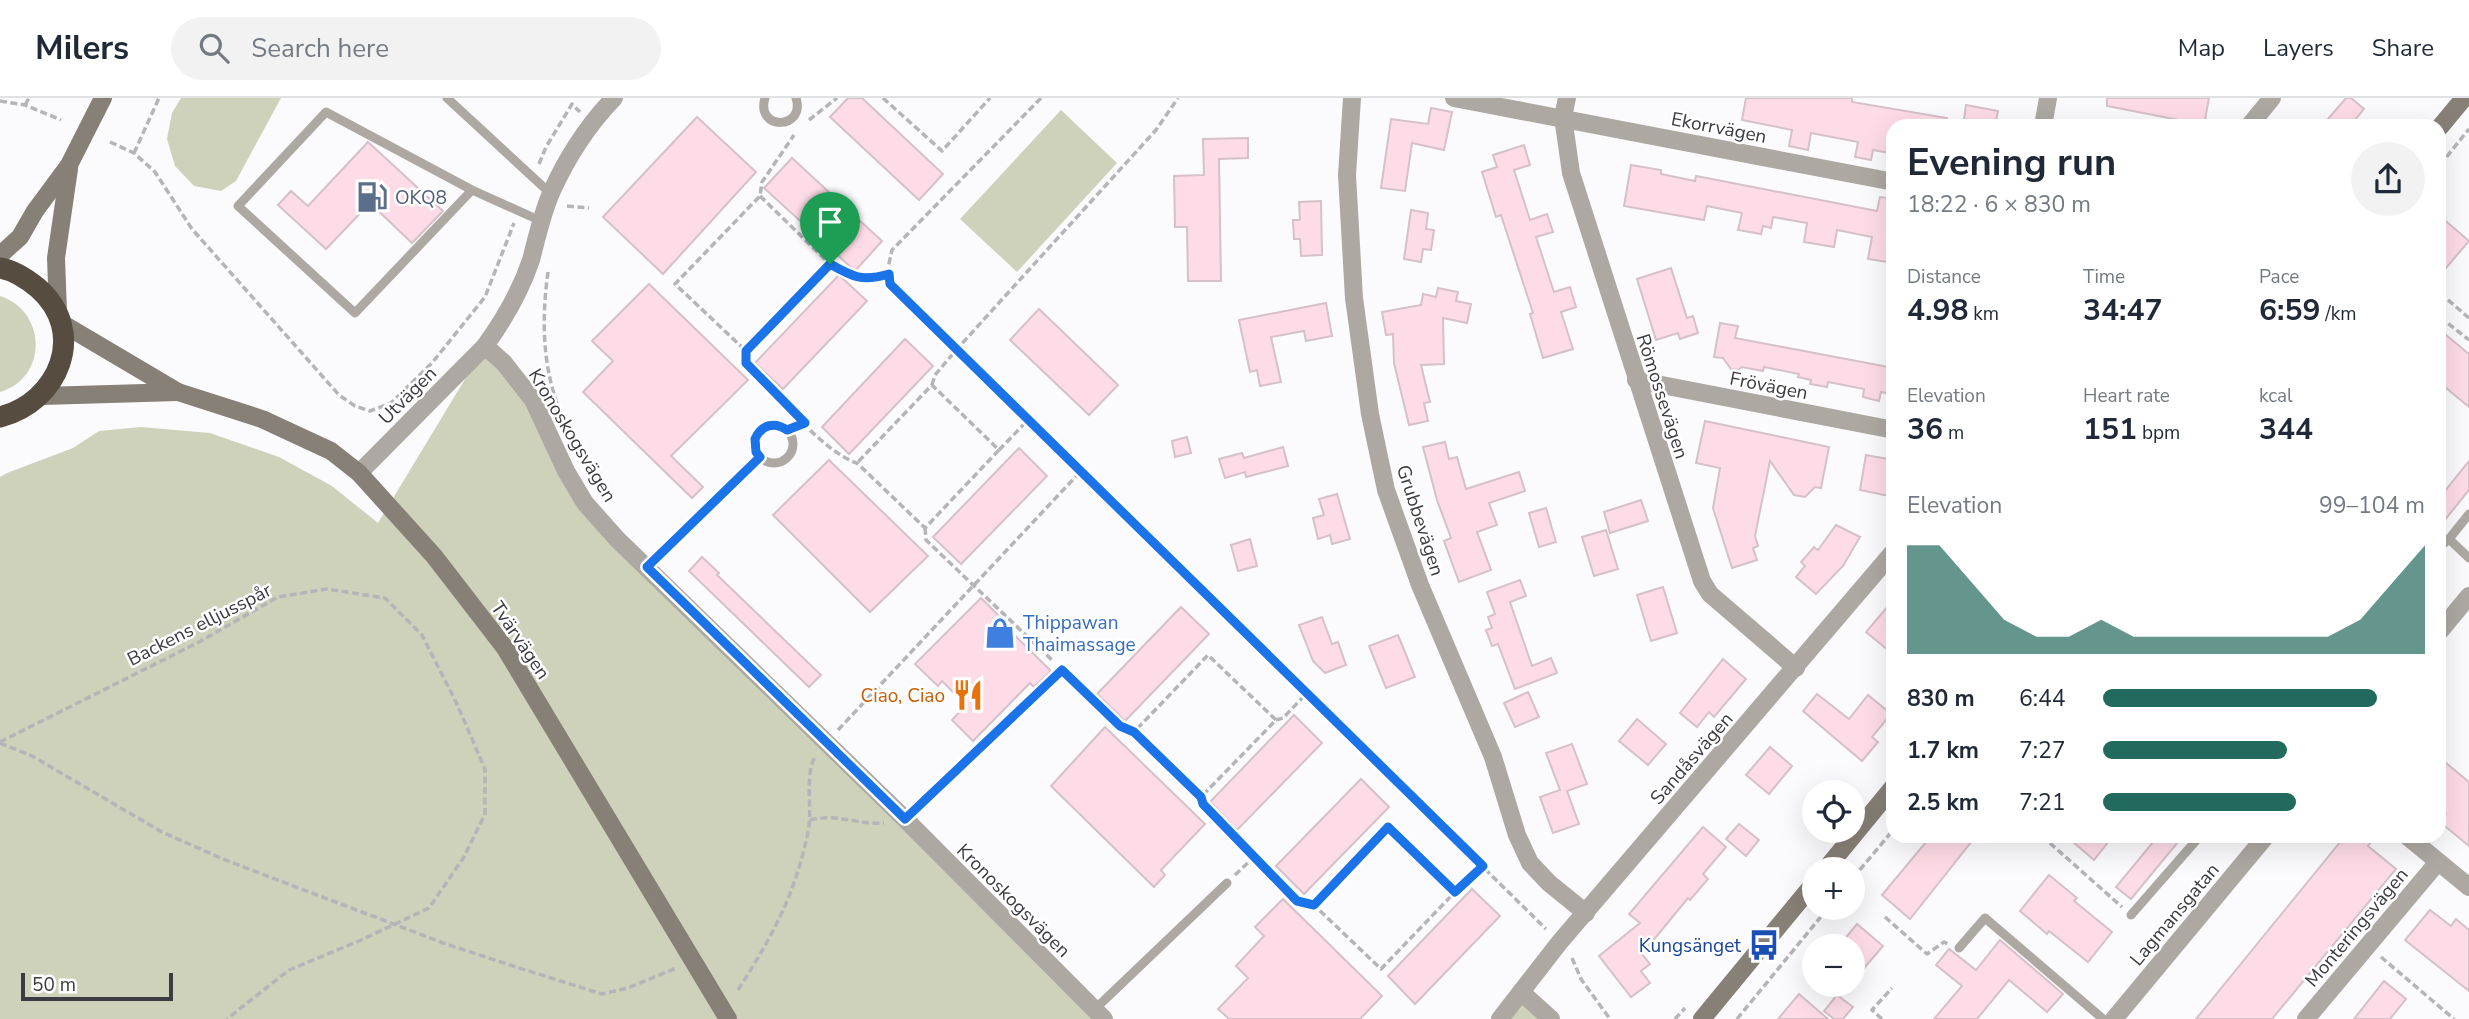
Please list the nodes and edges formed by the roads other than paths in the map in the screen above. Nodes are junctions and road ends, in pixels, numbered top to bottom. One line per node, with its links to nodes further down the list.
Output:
1 (103, 98): 16 (street)
2 (447, 98): 19 (lane)
3 (614, 98): 19 (street)
4 (765, 98): 5 (lane)
5 (796, 98)
6 (1352, 98): 52 (street, Grubbevägen)
7 (1454, 98): 12 (street, Ekorrvägen)
8 (1567, 98): 12 (street, Römossevägen)
9 (2048, 98): 13 (street)
10 (2272, 98): 14 (street)
11 (2464, 98): 15 (street)
12 (1563, 117): 17 (street, Ekorrvägen); 25 (street, Römossevägen)
13 (2044, 119)
14 (2255, 119)
15 (2446, 120)
16 (69, 166): 21 (street); 23 (street)
17 (1886, 180)
18 (472, 190): 18 (lane); 20 (lane)
19 (551, 194): 20 (street)
20 (541, 221): 24 (street)
21 (0, 255)
22 (0, 268): 23 (highway)
23 (60, 318): 26 (street, Tvärvägen); 27 (highway)
24 (485, 346): 31 (street, Utvägen); 37 (street, Kronoskogsvägen)
25 (1636, 380): 29 (street, Frövägen); 40 (street, Römossevägen)
26 (178, 393): 27 (street, Tvärvägen); 31 (street, Tvärvägen)
27 (42, 396): 28 (highway)
28 (4, 417)
29 (1886, 428)
30 (760, 457): 30 (lane); 37 (lane)
31 (359, 474): 57 (street, Tvärvägen)
32 (2469, 514): 33 (lane)
33 (2449, 539): 34 (lane); 35 (lane)
34 (2446, 542)
35 (2469, 558)
36 (1886, 561): 40 (street, Sandåsvägen)
37 (647, 567): 43 (street, Kronoskogsvägen)
38 (2466, 604): 39 (street)
39 (2446, 625)
40 (1796, 668): 52 (street, Sandåsvägen)
41 (1062, 670): 43 (lane)
42 (1886, 796): 47 (street)
43 (905, 819): 56 (street, Kronoskogsvägen)
44 (2194, 843): 53 (lane)
45 (2260, 843): 62 (street, Lagmansgatan)
46 (2415, 843): 48 (street)
47 (1836, 857)
48 (2438, 862): 50 (street); 63 (street, Monteringsvägen)
49 (1227, 883): 56 (lane, Kronoskogsvägen)
50 (2469, 887)
51 (1802, 898): 60 (street)
52 (1586, 913): 55 (street, Sandåsvägen)
53 (2131, 915)
54 (1959, 948): 61 (lane)
55 (1521, 992): 58 (street); 59 (street)
56 (1095, 1016)
57 (727, 1019)
58 (1500, 1019)
59 (1551, 1019)
60 (1702, 1019)
61 (2103, 1019)
62 (2114, 1019)
63 (2306, 1019)

